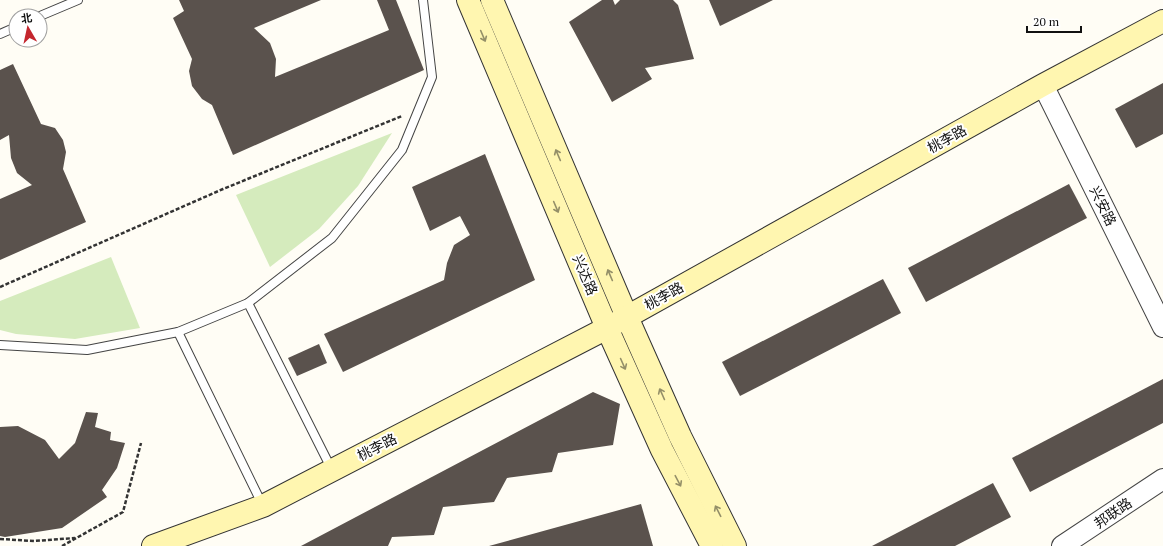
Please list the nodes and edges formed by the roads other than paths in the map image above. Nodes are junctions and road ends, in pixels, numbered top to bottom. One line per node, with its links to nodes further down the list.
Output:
1 (78, 0): 5 (lane)
2 (424, 0): 8 (lane)
3 (468, 0): 11 (main road, 兴达路, one-way to 11)
4 (492, 0): 9 (main road, 兴达路, one-way to 4)
5 (48, 13)
6 (1163, 22): 7 (main road, 桃李路)
7 (1044, 85): 9 (main road, 桃李路); 10 (street, 兴安路)
8 (248, 303): 12 (lane); 14 (lane)
9 (627, 317): 11 (main road, 桃李路); 19 (main road, 兴达路, one-way to 9)
10 (1163, 327)
11 (607, 328): 14 (main road, 桃李路); 18 (main road, 兴达路, one-way to 18)
12 (178, 332): 13 (lane); 16 (lane)
13 (0, 345)
14 (332, 470): 16 (main road, 桃李路)
15 (1163, 479): 20 (street, 邦联路)
16 (263, 506): 17 (main road, 桃李路)
17 (153, 546)
18 (712, 546)
19 (735, 546)
20 (1062, 546)

